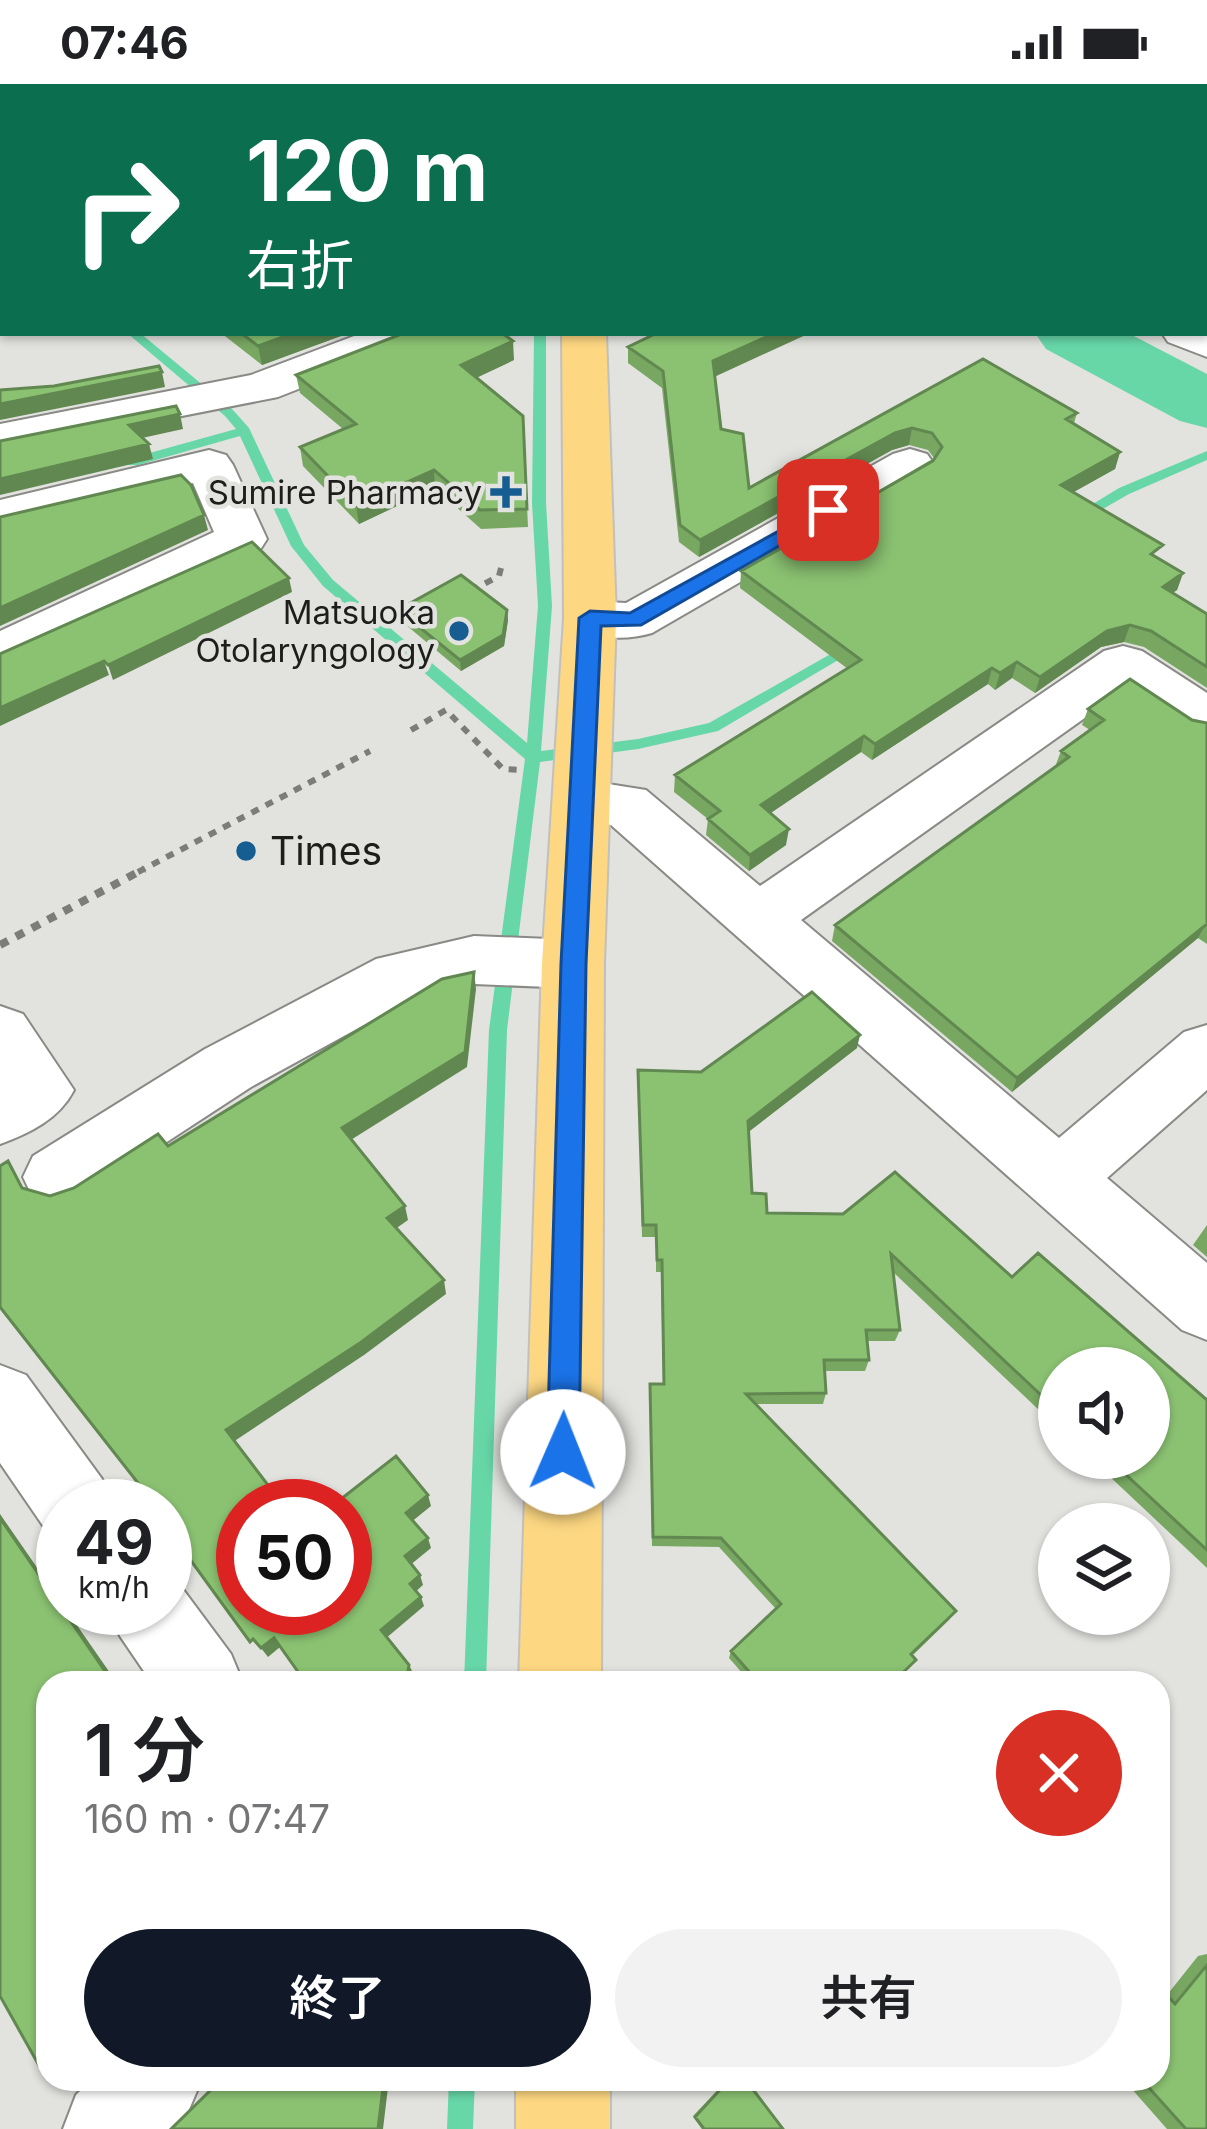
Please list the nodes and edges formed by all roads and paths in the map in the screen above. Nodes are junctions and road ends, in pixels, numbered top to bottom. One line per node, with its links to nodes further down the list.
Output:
1 (394, 336): 3 (street)
2 (584, 336): 8 (main road)
3 (0, 438)
4 (910, 464): 8 (street)
5 (0, 515): 9 (street)
6 (502, 564): 7 (path)
7 (470, 592)
8 (590, 618): 13 (main road)
9 (0, 652)
10 (1207, 719): 15 (street)
11 (411, 730): 14 (path)
12 (370, 751): 16 (path)
13 (584, 764): 15 (street); 17 (main road)
14 (509, 770)
15 (758, 919): 22 (street)
16 (0, 944)
17 (524, 961): 21 (street); 28 (main road)
18 (0, 1031): 20 (street)
19 (1207, 1051): 22 (street)
20 (0, 1116)
21 (57, 1177)
22 (1057, 1180): 23 (street)
23 (1207, 1307)
24 (0, 1400): 25 (street)
25 (57, 1479)
26 (167, 1635): 27 (street)
27 (193, 1671)
28 (559, 1671)
29 (144, 2091): 31 (street)
30 (563, 2091): 32 (main road)
31 (110, 2129)
32 (563, 2129)

